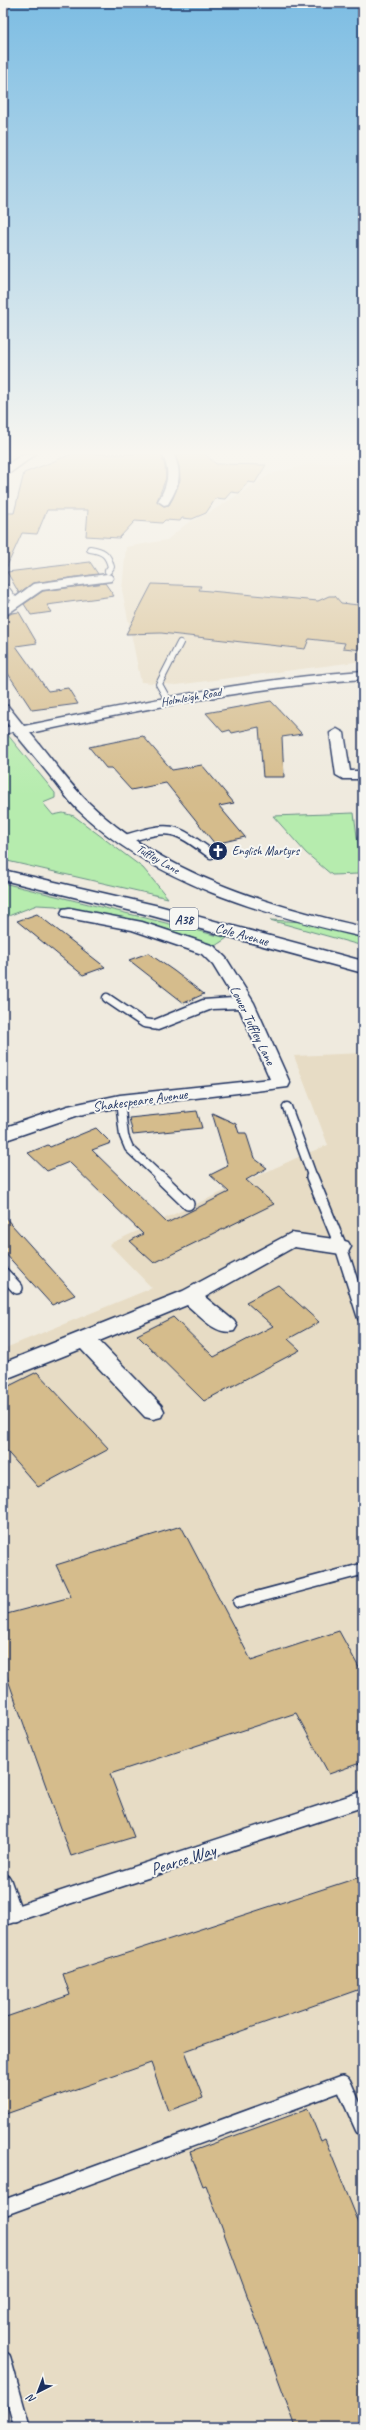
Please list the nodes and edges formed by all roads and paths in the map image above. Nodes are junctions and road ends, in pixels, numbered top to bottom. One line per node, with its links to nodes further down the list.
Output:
1 (111, 567): 2 (lane)
2 (107, 578): 4 (street)
3 (3, 585): 4 (lane)
4 (16, 602): 5 (street)
5 (3, 613)
6 (180, 643): 8 (lane)
7 (363, 675): 8 (street, Holmleigh Road)
8 (169, 702): 10 (street, Holmleigh Road)
9 (4, 713): 10 (street, Tuffley Lane)
10 (19, 729): 11 (lane); 14 (street, Tuffley Lane)
11 (3, 731)
12 (337, 733): 13 (street)
13 (363, 775)
14 (125, 839): 15 (lane); 18 (street, Tuffley Lane)
15 (211, 854)
16 (3, 875): 19 (highway, Cole Avenue / A38)
17 (69, 913): 21 (street, Lower Tuffley Lane)
18 (363, 932)
19 (363, 967)
20 (106, 998): 22 (lane)
21 (245, 1003): 22 (street); 23 (street, Lower Tuffley Lane)
22 (158, 1025)
23 (281, 1083): 24 (street, Shakespeare Avenue)
24 (120, 1101): 26 (street, Shakespeare Avenue); 27 (lane)
25 (287, 1107): 28 (lane)
26 (3, 1135)
27 (188, 1204)
28 (341, 1247): 31 (street); 32 (lane)
29 (3, 1273): 30 (lane)
30 (17, 1288)
31 (190, 1296): 33 (street); 34 (street)
32 (362, 1311)
33 (226, 1326)
34 (84, 1339): 35 (street); 36 (street)
35 (3, 1372)
36 (153, 1411)
37 (363, 1569): 38 (lane)
38 (239, 1602)
39 (363, 1799): 41 (lane, Pearce Way)
40 (3, 1881): 41 (lane)
41 (9, 1916)
42 (363, 2128): 43 (lane)
43 (3, 2208)
44 (3, 2359): 45 (lane)
45 (22, 2427)

